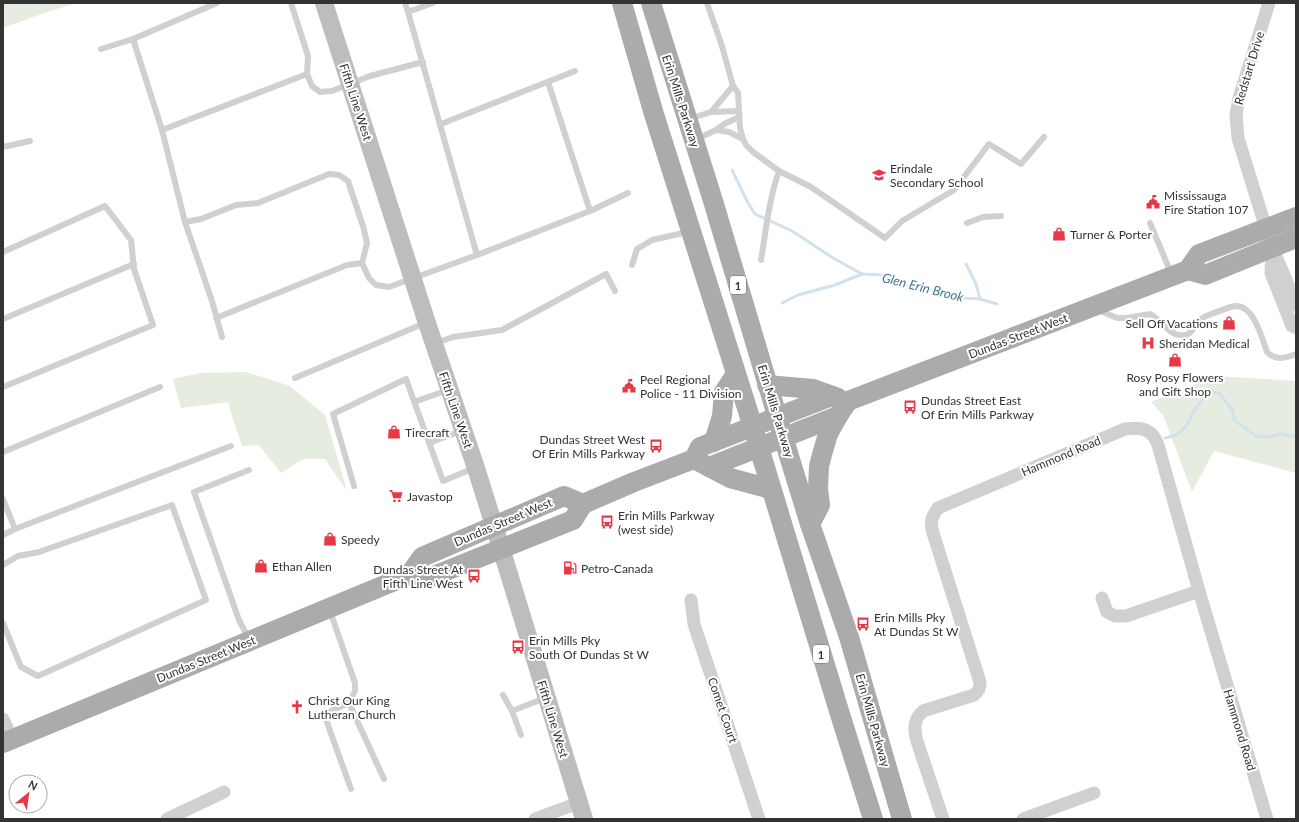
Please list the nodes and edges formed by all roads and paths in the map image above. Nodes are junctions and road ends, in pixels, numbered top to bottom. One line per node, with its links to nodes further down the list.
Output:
1 (217, 3): 11 (lane)
2 (291, 3): 15 (lane)
3 (324, 3): 17 (street, Fifth Line West)
4 (406, 3): 10 (lane)
5 (434, 3): 10 (lane)
6 (622, 3): 39 (main road, 1)
7 (650, 3): 21 (main road, Erin Mills Parkway / 1)
8 (707, 3): 18 (lane)
9 (1268, 3): 38 (street, Redstart Drive)
10 (408, 12): 13 (lane)
11 (132, 39): 12 (lane); 23 (lane)
12 (101, 49)
13 (423, 62): 17 (lane); 22 (lane)
14 (575, 72): 16 (lane)
15 (307, 74): 17 (lane); 23 (lane)
16 (548, 82): 22 (lane); 32 (lane)
17 (350, 83): 49 (street, Fifth Line West)
18 (733, 86): 19 (lane); 20 (lane)
19 (711, 112): 20 (lane); 21 (lane)
20 (739, 114): 24 (lane); 26 (lane)
21 (687, 120): 28 (main road, Erin Mills Parkway / 1)
22 (441, 124): 43 (lane)
23 (162, 130): 35 (lane)
24 (716, 130): 26 (lane); 28 (lane)
25 (1044, 137): 30 (lane)
26 (743, 139): 30 (lane)
27 (30, 141): 29 (lane)
28 (694, 141): 62 (main road, Erin Mills Parkway / 1)
29 (3, 147)
30 (779, 171): 44 (lane)
31 (628, 194): 32 (lane)
32 (590, 211): 43 (lane)
33 (1001, 216): 37 (lane)
34 (1296, 217): 38 (main road)
35 (185, 222): 45 (lane); 53 (lane)
36 (1150, 222): 48 (lane)
37 (967, 223)
38 (1266, 228): 41 (street, Redstart Drive); 48 (main road)
39 (692, 231): 47 (lane); 60 (main road, 1)
40 (1296, 238): 41 (main road)
41 (1272, 248): 48 (main road); 51 (street); 56 (street)
42 (3, 252): 46 (lane)
43 (478, 255): 49 (lane)
44 (762, 260)
45 (362, 263): 49 (lane); 53 (lane)
46 (134, 264): 54 (lane); 63 (lane)
47 (632, 265)
48 (1180, 273): 52 (main road, Dundas Street West)
49 (413, 279): 55 (street, Fifth Line West)
50 (615, 291): 58 (lane)
51 (1296, 305)
52 (1091, 307): 59 (lane); 67 (main road, Dundas Street West)
53 (216, 318): 57 (lane)
54 (3, 319)
55 (426, 323): 58 (street, Fifth Line West); 61 (lane)
56 (1296, 328)
57 (222, 337)
58 (434, 344): 65 (street, Fifth Line West)
59 (1296, 354)
60 (736, 374): 69 (main road, 1); 72 (main road)
61 (295, 378)
62 (768, 385): 67 (main road); 68 (main road, Erin Mills Parkway / 1)
63 (3, 387)
64 (160, 387): 76 (lane)
65 (449, 390): 66 (lane); 70 (street, Fifth Line West)
66 (414, 402): 73 (lane); 80 (lane)
67 (839, 405): 68 (main road, Dundas Street West); 71 (main road, Dundas Street West); 84 (main road)
68 (777, 417): 69 (main road, Dundas Street West); 71 (main road, Erin Mills Parkway / 1)
69 (753, 427): 72 (main road, Dundas Street West); 75 (main road, 1)
70 (462, 430): 73 (lane); 78 (street, Fifth Line West)
71 (783, 437): 75 (main road, Dundas Street West); 84 (main road, Erin Mills Parkway / 1)
72 (714, 442): 77 (main road, Dundas Street West)
73 (429, 443): 78 (lane)
74 (231, 446): 86 (lane)
75 (759, 447): 77 (main road, Dundas Street West); 81 (main road, 1)
76 (3, 452)
77 (701, 463): 81 (main road); 83 (main road, Dundas Street West)
78 (476, 468): 85 (street, Fifth Line West)
79 (249, 470): 96 (lane)
80 (354, 486)
81 (772, 489): 112 (main road, 1)
82 (3, 499): 86 (lane)
83 (582, 504): 85 (main road, Dundas Street West); 88 (main road, Dundas Street West)
84 (810, 524): 113 (main road, Erin Mills Parkway / 1)
85 (494, 525): 88 (street, Fifth Line West); 90 (main road, Dundas Street West)
86 (15, 529): 87 (lane)
87 (3, 535)
88 (501, 548): 90 (main road, Dundas Street West); 98 (street, Fifth Line West)
89 (3, 565): 95 (lane)
90 (409, 575): 94 (main road, Dundas Street West)
91 (1199, 592): 92 (street); 114 (street, Hammond Road); 116 (street, Hammond Road)
92 (1102, 598)
93 (691, 600): 111 (street, Comet Court)
94 (329, 608): 96 (main road, Dundas Street West); 99 (lane)
95 (3, 623)
96 (250, 641): 103 (main road, Dundas Street West)
97 (503, 695): 100 (lane)
98 (546, 697): 100 (lane); 108 (street, Fifth Line West)
99 (349, 703): 104 (lane); 105 (lane)
100 (512, 711): 102 (lane)
101 (3, 719): 103 (street)
102 (521, 735)
103 (7, 741)
104 (384, 779)
105 (351, 789)
106 (224, 792): 109 (street)
107 (1094, 793): 115 (street)
108 (581, 811): 110 (street)
109 (167, 819)
110 (535, 819)
111 (759, 819)
112 (873, 819)
113 (902, 819)
114 (943, 819)
115 (1023, 819)
116 (1266, 819)

